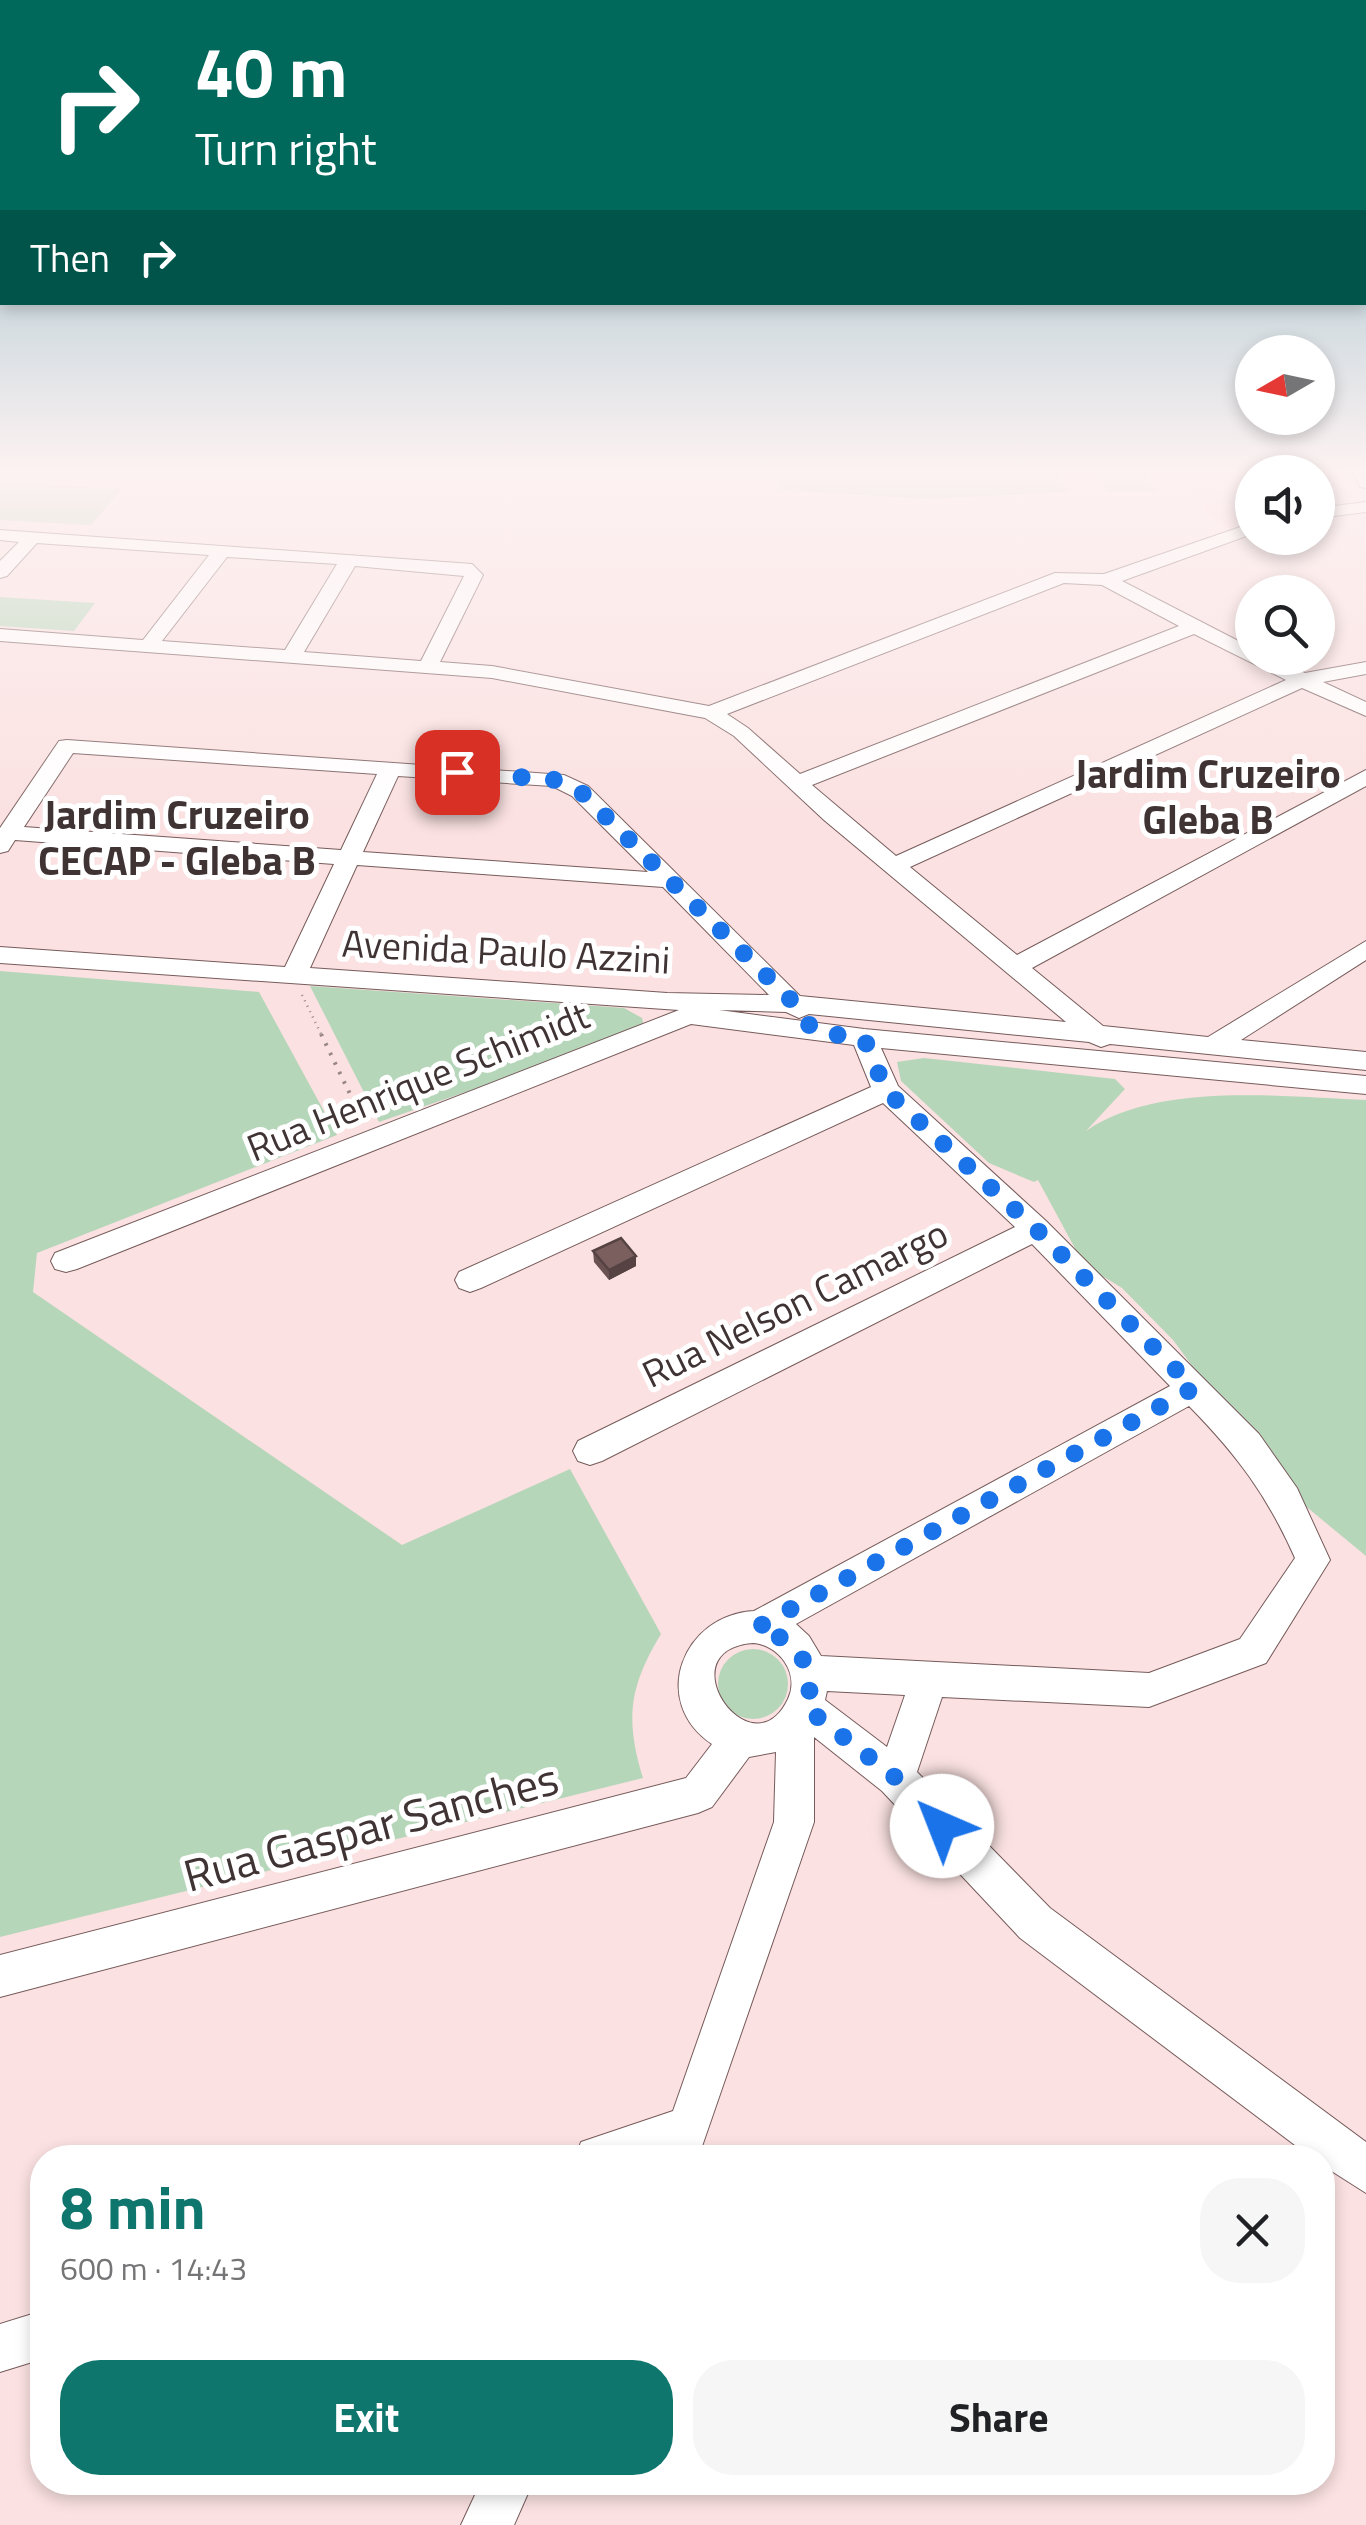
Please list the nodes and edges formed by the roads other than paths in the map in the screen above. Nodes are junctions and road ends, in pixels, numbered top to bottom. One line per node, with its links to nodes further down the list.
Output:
1 (192, 590): 8 (street)
2 (331, 590): 10 (street)
3 (467, 590): 11 (street)
4 (1027, 590): 16 (street)
5 (1124, 590): 6 (street)
6 (1194, 627): 9 (street); 19 (street)
7 (0, 635): 8 (street)
8 (148, 648): 10 (street)
9 (1235, 648)
10 (290, 659): 11 (street)
11 (428, 667): 16 (street)
12 (1366, 668): 14 (street)
13 (1292, 675): 14 (street)
14 (1302, 680): 15 (street); 22 (street)
15 (1366, 710)
16 (711, 713): 19 (street)
17 (391, 766): 20 (street); 21 (street); 23 (street)
18 (1366, 777): 26 (street)
19 (797, 783): 22 (street)
20 (4, 839): 21 (street)
21 (348, 857): 23 (street); 27 (street)
22 (896, 864): 26 (street)
23 (671, 882): 28 (street)
24 (1366, 949): 33 (street)
25 (0, 954): 27 (street, Avenida Paulo Azzini)
26 (1016, 966): 32 (street)
27 (294, 977): 29 (street, Avenida Paulo Azzini)
28 (795, 1004): 29 (street, Avenida Paulo Azzini); 30 (street, Avenida Paulo Azzini); 31 (street)
29 (684, 1005): 31 (street, Rua Henrique Schimidt); 38 (street, Rua Henrique Schimidt)
30 (863, 1024): 31 (street, Rua Henrique Schimidt); 32 (street, Avenida Paulo Azzini); 35 (street, Avenida Paulo Azzini); 36 (street)
31 (814, 1032)
32 (1101, 1038): 33 (street, Avenida Paulo Azzini)
33 (1209, 1048): 34 (street, Avenida Paulo Azzini)
34 (1366, 1062)
35 (1366, 1086)
36 (886, 1091): 37 (street); 39 (street)
37 (1036, 1229): 40 (street); 41 (street, Rua Nelson Camargo)
38 (66, 1260)
39 (470, 1280)
40 (1194, 1388): 42 (street); 43 (street)
41 (590, 1451)
42 (756, 1628): 44 (street); 45 (street)
43 (929, 1679): 44 (street); 46 (street)
44 (804, 1701): 45 (street); 46 (street); 48 (street)
45 (742, 1736): 47 (street, Rua Gaspar Sanches)
46 (896, 1778): 49 (street)
47 (0, 1976)
48 (682, 2143)
49 (1332, 2145)
50 (1335, 2147): 51 (street)
51 (1366, 2170)
52 (30, 2338): 53 (street)
53 (0, 2348)
54 (502, 2495): 55 (street)
55 (487, 2525)

